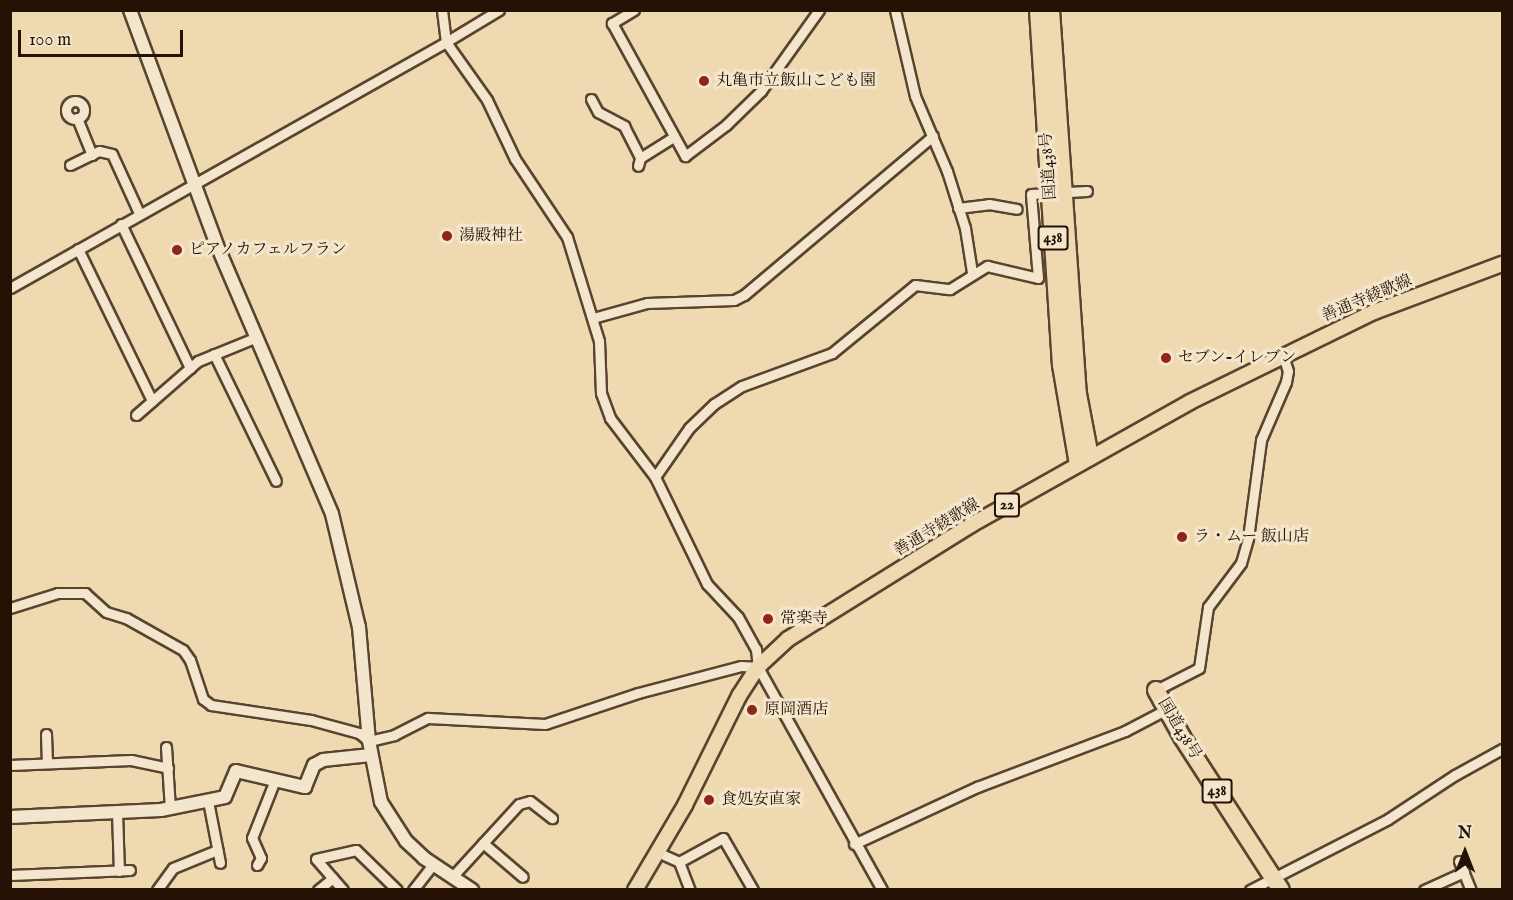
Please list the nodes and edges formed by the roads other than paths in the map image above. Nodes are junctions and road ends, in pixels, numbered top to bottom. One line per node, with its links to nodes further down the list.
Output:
1 (130, 10): 16 (street)
2 (442, 10): 9 (street)
3 (499, 10): 9 (street)
4 (634, 10): 13 (street)
5 (819, 10): 13 (street)
6 (895, 10): 12 (street)
7 (1038, 10): 18 (highway, 国道438号 / 438)
8 (1052, 10): 18 (highway, 国道438号 / 438)
9 (446, 42): 16 (street); 27 (street)
10 (591, 99): 13 (street)
11 (77, 118): 14 (street)
12 (933, 136): 19 (street); 27 (street)
13 (674, 137)
14 (92, 155): 15 (street); 21 (street)
15 (70, 165)
16 (193, 182): 21 (street); 28 (street)
17 (1087, 191): 18 (street)
18 (1057, 192): 25 (street); 34 (highway, 国道438号 / 438)
19 (958, 208): 20 (street); 25 (street)
20 (1017, 209)
21 (139, 213): 22 (street)
22 (121, 224): 23 (street); 31 (street)
23 (78, 249): 26 (street); 32 (street)
24 (1503, 264): 30 (main road, 善通寺綾歌線 / 22)
25 (972, 272): 35 (street)
26 (10, 288)
27 (592, 318): 35 (street)
28 (257, 337): 29 (street); 42 (street)
29 (214, 354): 31 (street); 36 (street)
30 (1283, 356): 34 (main road, 善通寺綾歌線 / 22); 39 (street)
31 (190, 368): 32 (street)
32 (152, 401): 33 (street)
33 (136, 415)
34 (1084, 461): 38 (main road, 善通寺綾歌線 / 22)
35 (655, 477): 38 (street)
36 (276, 481)
37 (10, 608): 42 (street)
38 (758, 667): 42 (street); 56 (street); 58 (main road, 善通寺綾歌線 / 22)
39 (1156, 690): 40 (highway, 国道438号 / 438)
40 (1167, 709): 56 (street); 71 (highway, 国道438号 / 438)
41 (46, 734): 46 (street)
42 (369, 741): 45 (street)
43 (166, 747): 48 (street)
44 (1503, 749): 71 (street)
45 (371, 755): 49 (street); 62 (street)
46 (47, 763): 47 (street); 48 (street)
47 (10, 765)
48 (168, 768): 51 (street)
49 (274, 780): 50 (street); 63 (street)
50 (208, 801): 51 (street); 57 (street)
51 (170, 808): 52 (street)
52 (117, 812): 53 (street); 65 (street)
53 (10, 817)
54 (552, 818): 55 (street)
55 (483, 843): 68 (street); 69 (street)
56 (854, 844): 81 (street)
57 (217, 850): 61 (street); 72 (street)
58 (657, 852): 60 (street); 78 (main road, 善通寺綾歌線 / 22)
59 (1459, 861): 66 (street)
60 (679, 862): 79 (street); 80 (street)
61 (220, 863)
62 (433, 864): 68 (street); 76 (street)
63 (256, 865)
64 (130, 870): 65 (street)
65 (119, 871): 67 (street)
66 (1464, 872): 83 (street); 84 (street)
67 (10, 875)
68 (452, 877): 77 (street)
69 (523, 877)
70 (333, 878): 73 (street); 74 (street); 75 (street)
71 (1278, 885): 82 (street)
72 (157, 890)
73 (318, 890)
74 (343, 890)
75 (397, 890)
76 (413, 890)
77 (472, 890)
78 (635, 890)
79 (690, 890)
80 (753, 890)
81 (882, 890)
82 (1250, 890)
83 (1424, 890)
84 (1471, 890)

